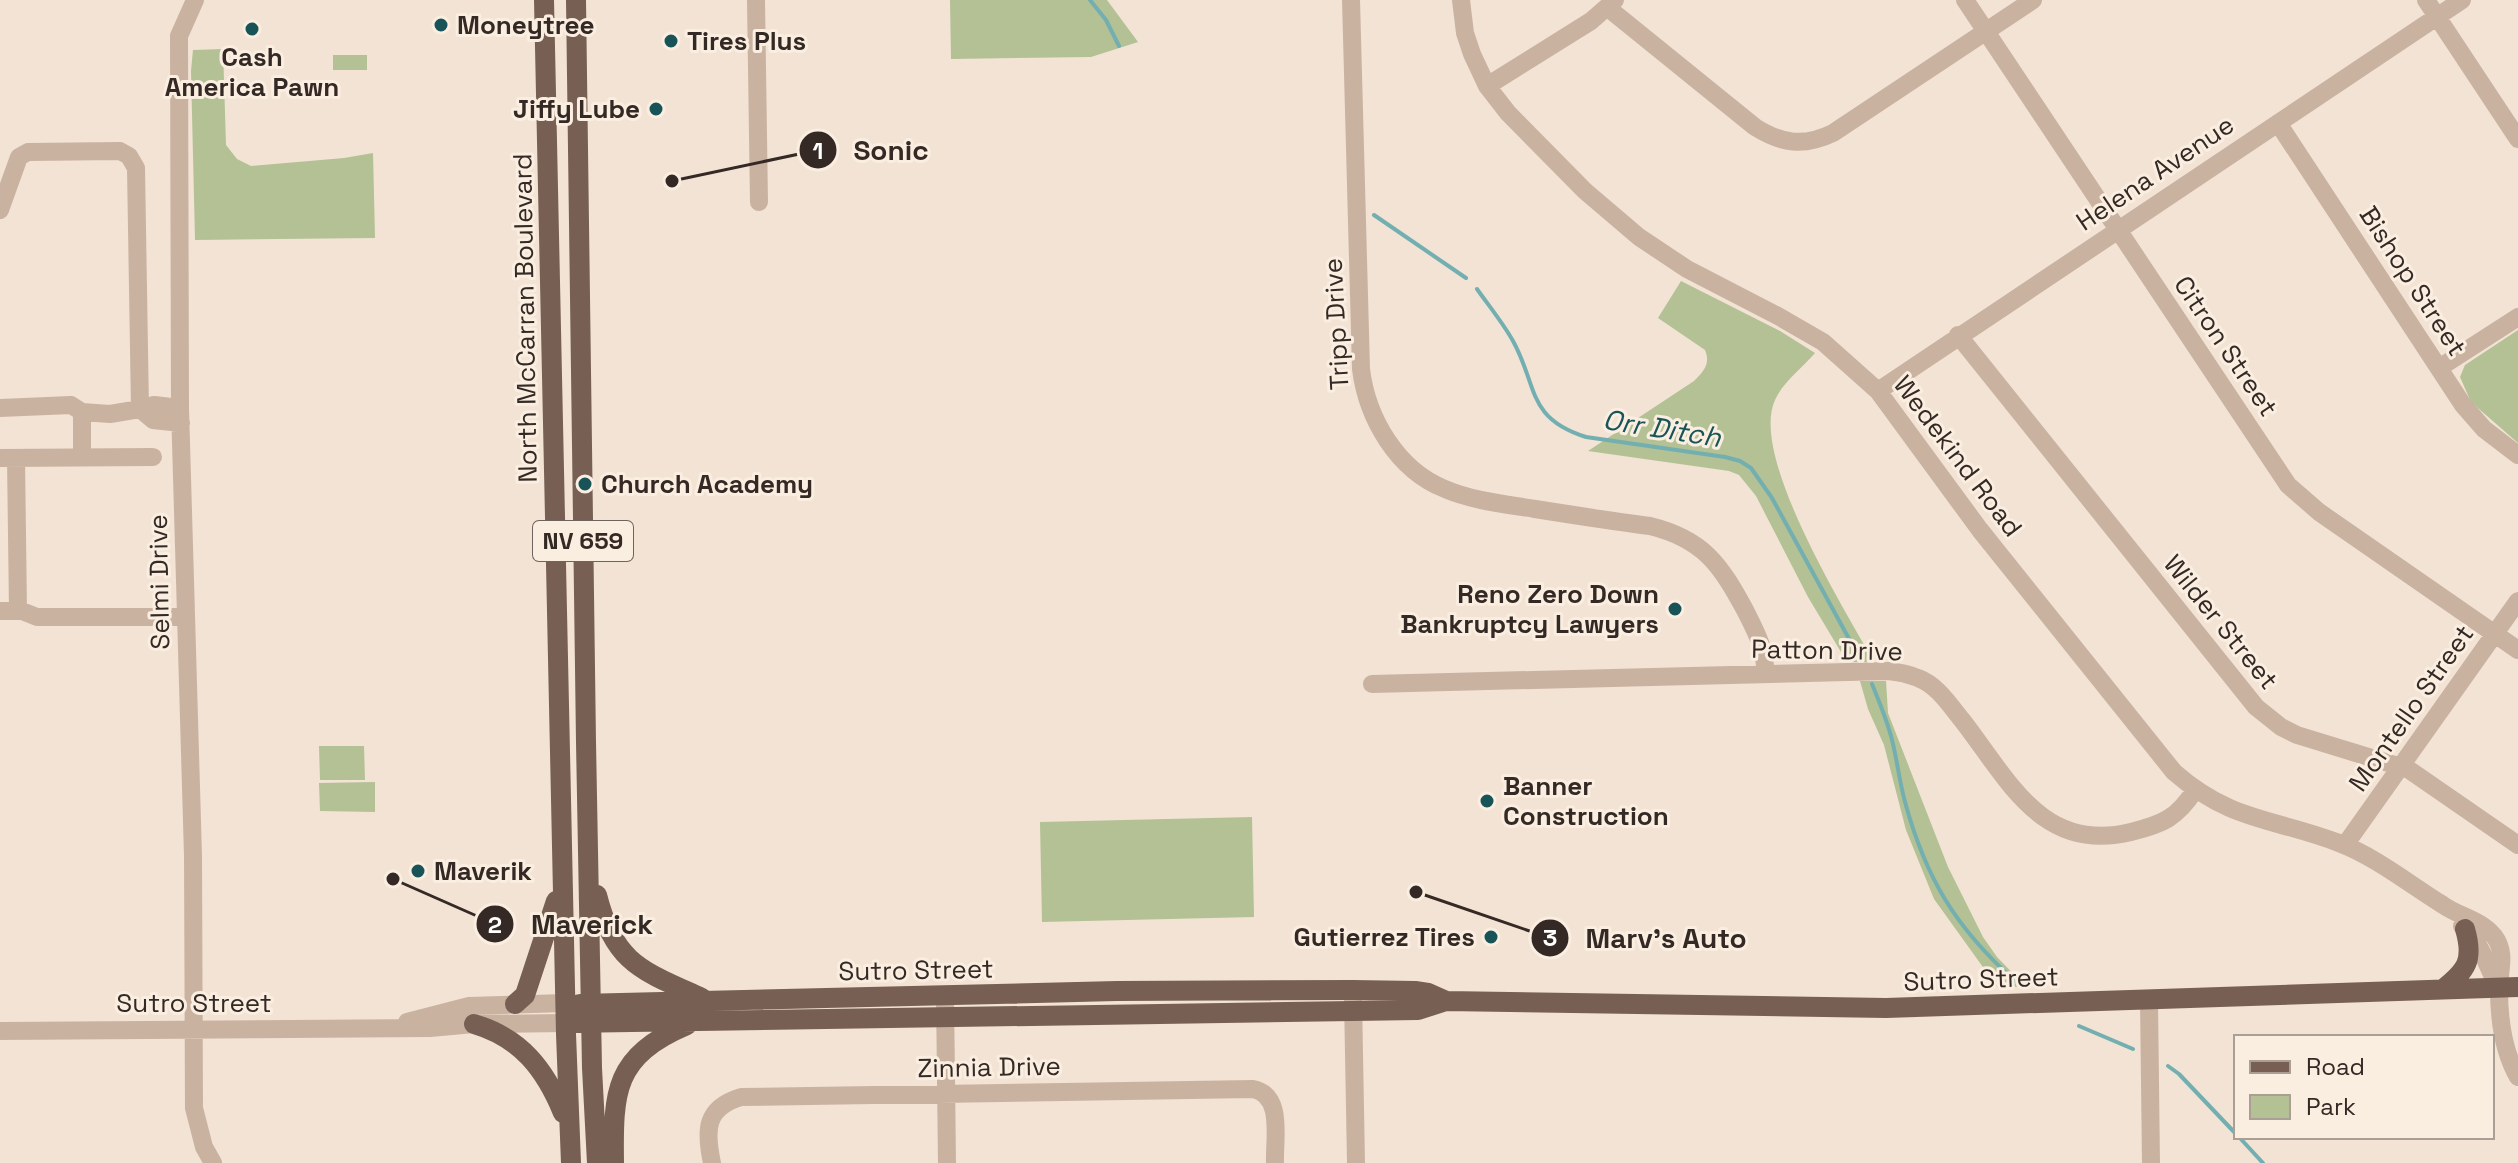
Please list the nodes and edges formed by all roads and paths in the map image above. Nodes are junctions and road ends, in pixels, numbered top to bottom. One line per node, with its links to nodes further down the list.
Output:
1 (195, 0): 27 (street, Selmi Drive)
2 (544, 0): 44 (main road, North McCarran Boulevard / NV 659)
3 (576, 0): 43 (main road, North McCarran Boulevard / NV 659)
4 (756, 0): 17 (street)
5 (1351, 0): 37 (street, Tripp Drive)
6 (1461, 0): 14 (street, Wedekind Road)
7 (1965, 0): 13 (street, Citron Street)
8 (2033, 0): 13 (street)
9 (2426, 0): 12 (street)
10 (2462, 0): 12 (street, Helena Avenue)
11 (1611, 4): 13 (street); 14 (street)
12 (2437, 17): 15 (street, Helena Avenue); 16 (street)
13 (1985, 32): 19 (street, Citron Street)
14 (1487, 86): 23 (street, Wedekind Road)
15 (2278, 123): 19 (street, Helena Avenue); 22 (street, Bishop Street)
16 (2518, 139)
17 (759, 202)
18 (0, 210): 25 (street)
19 (2118, 230): 21 (street, Helena Avenue); 35 (street, Citron Street)
20 (2518, 317): 22 (street)
21 (1958, 335): 23 (street, Helena Avenue); 39 (street, Wilder Street)
22 (2439, 368): 28 (street, Bishop Street)
23 (1878, 391): 40 (street, Wedekind Road)
24 (0, 408): 26 (street)
25 (140, 409): 26 (street); 27 (street)
26 (82, 412): 29 (street)
27 (180, 416): 34 (street, Selmi Drive)
28 (2518, 455)
29 (82, 457): 30 (street); 31 (street)
30 (153, 457)
31 (8, 458): 33 (street)
32 (2518, 601): 35 (street, Montello Street)
33 (9, 611): 34 (street)
34 (186, 617): 62 (street, Selmi Drive)
35 (2495, 634): 36 (street, Citron Street); 39 (street, Montello Street)
36 (2518, 650)
37 (1765, 674): 38 (street, Patton Drive); 40 (street, Patton Drive)
38 (1372, 684)
39 (2402, 766): 41 (street, Montello Street); 42 (street, Wilder Street)
40 (2195, 790): 41 (street, Wedekind Road)
41 (2345, 845): 45 (street, Wedekind Road)
42 (2518, 845)
43 (588, 848): 51 (main road); 56 (main road, North McCarran Boulevard / NV 659)
44 (563, 873): 54 (main road); 55 (main road, North McCarran Boulevard / NV 659)
45 (2448, 909): 46 (street, Wedekind Road); 47 (street, Wedekind Road)
46 (2465, 929): 47 (street, Wedekind Road); 48 (main road)
47 (2508, 987): 48 (main road, Sutro Street); 64 (street, Wedekind Road)
48 (2443, 989): 53 (main road, Sutro Street)
49 (945, 995): 50 (main road, Sutro Street); 52 (main road, Sutro Street); 57 (street)
50 (767, 999): 51 (main road, Sutro Street); 59 (main road)
51 (707, 1000): 56 (main road, Sutro Street)
52 (1353, 1000): 53 (main road, Sutro Street); 57 (main road, Sutro Street); 74 (street)
53 (2149, 1000): 75 (street)
54 (515, 1004): 55 (street, Sutro Street); 61 (street, Sutro Street)
55 (565, 1013): 56 (main road, Sutro Street); 60 (street, Sutro Street); 66 (main road, North McCarran Boulevard / NV 659)
56 (591, 1014): 58 (main road, Sutro Street); 69 (main road, North McCarran Boulevard / NV 659)
57 (945, 1017): 59 (main road, Sutro Street); 65 (street)
58 (696, 1021): 59 (main road, Sutro Street); 70 (main road)
59 (762, 1021)
60 (474, 1024): 61 (street, Sutro Street); 66 (main road)
61 (389, 1027): 62 (street, Sutro Street)
62 (195, 1028): 63 (street, Sutro Street); 67 (street, Selmi Drive)
63 (0, 1031)
64 (2518, 1077)
65 (947, 1094): 71 (street, Zinnia Drive); 72 (street); 73 (street, Zinnia Drive)
66 (569, 1136): 68 (main road, North McCarran Boulevard / NV 659)
67 (213, 1163)
68 (571, 1163)
69 (597, 1163)
70 (614, 1163)
71 (712, 1163)
72 (947, 1163)
73 (1275, 1163)
74 (1356, 1163)
75 (2151, 1163)

